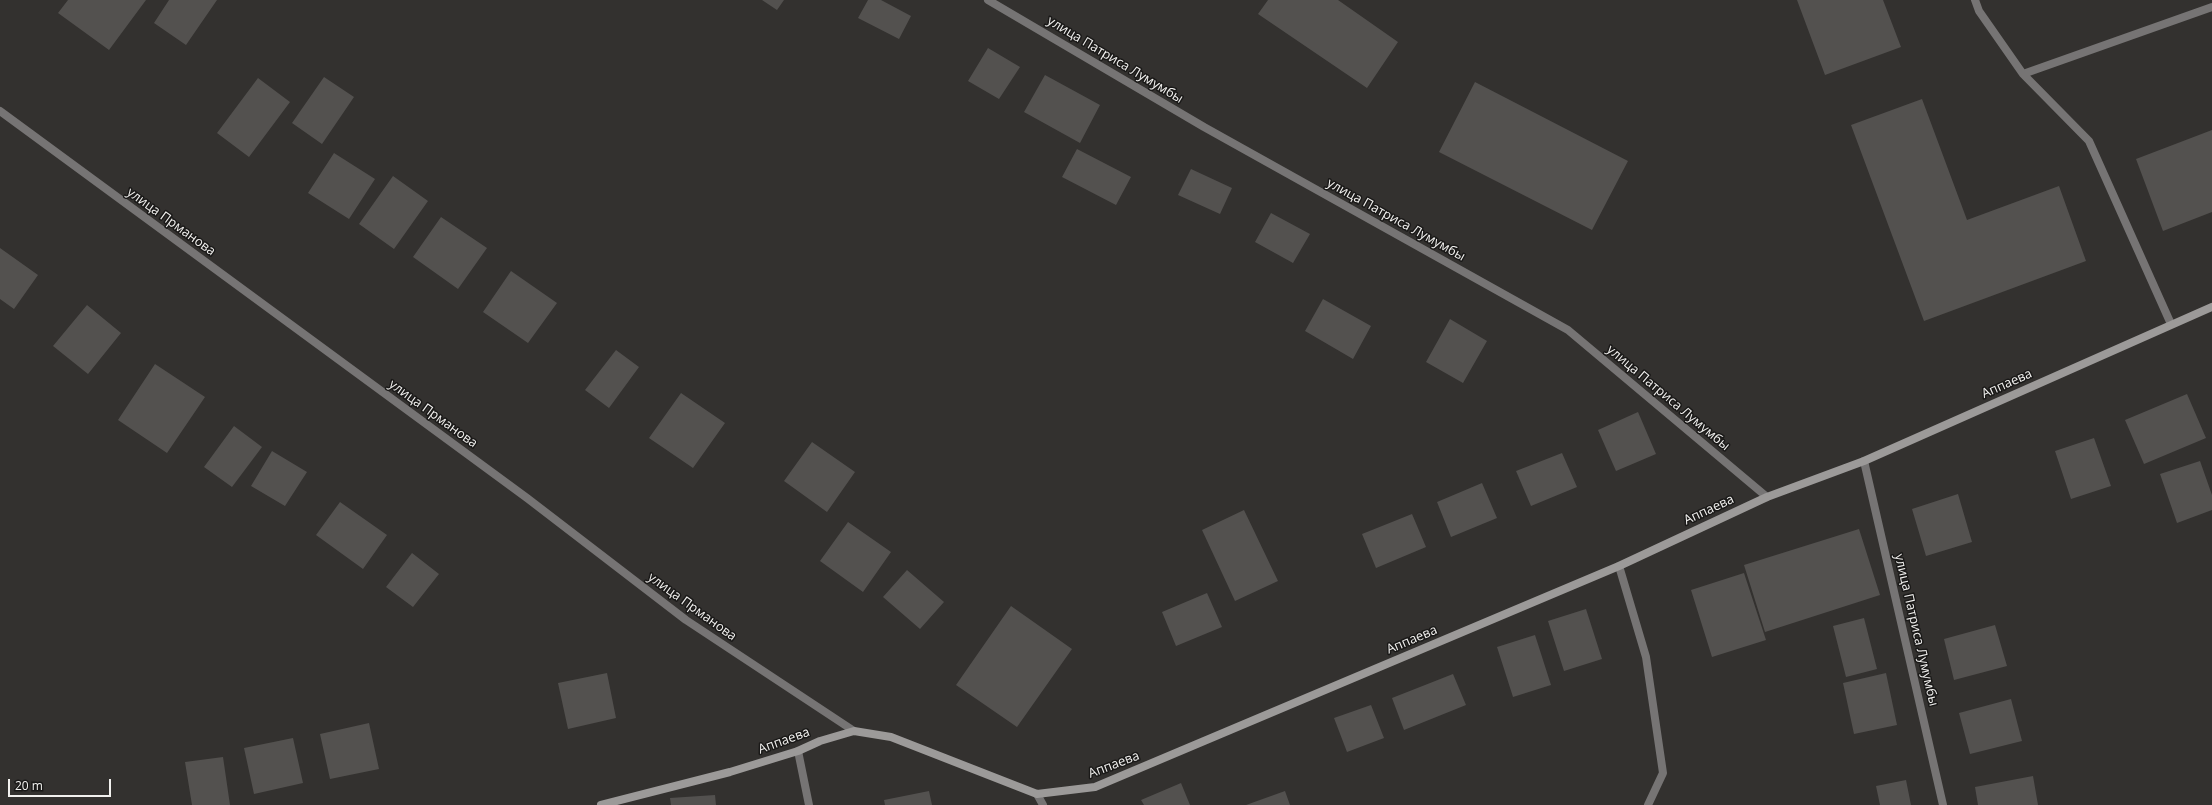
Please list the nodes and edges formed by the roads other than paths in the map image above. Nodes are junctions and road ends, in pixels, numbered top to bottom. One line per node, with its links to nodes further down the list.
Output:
1 (988, 0): 9 (street, улица Патриса Лумумбы)
2 (1975, 0): 4 (street)
3 (2212, 7): 4 (street)
4 (2023, 74): 7 (street)
5 (0, 111): 11 (street, улица Прманова)
6 (2212, 307): 7 (street, Аппаева)
7 (2171, 324): 8 (street, Аппаева)
8 (1864, 461): 9 (street, Аппаева); 18 (street, улица Патриса Лумумбы)
9 (1767, 496): 10 (street, Аппаева)
10 (1619, 566): 13 (street, Аппаева); 17 (street)
11 (854, 731): 12 (street, Аппаева); 13 (street, Аппаева)
12 (798, 751): 14 (street, Аппаева); 15 (street)
13 (1037, 794): 16 (street)
14 (601, 805)
15 (808, 805)
16 (1043, 805)
17 (1648, 805)
18 (1943, 805)

